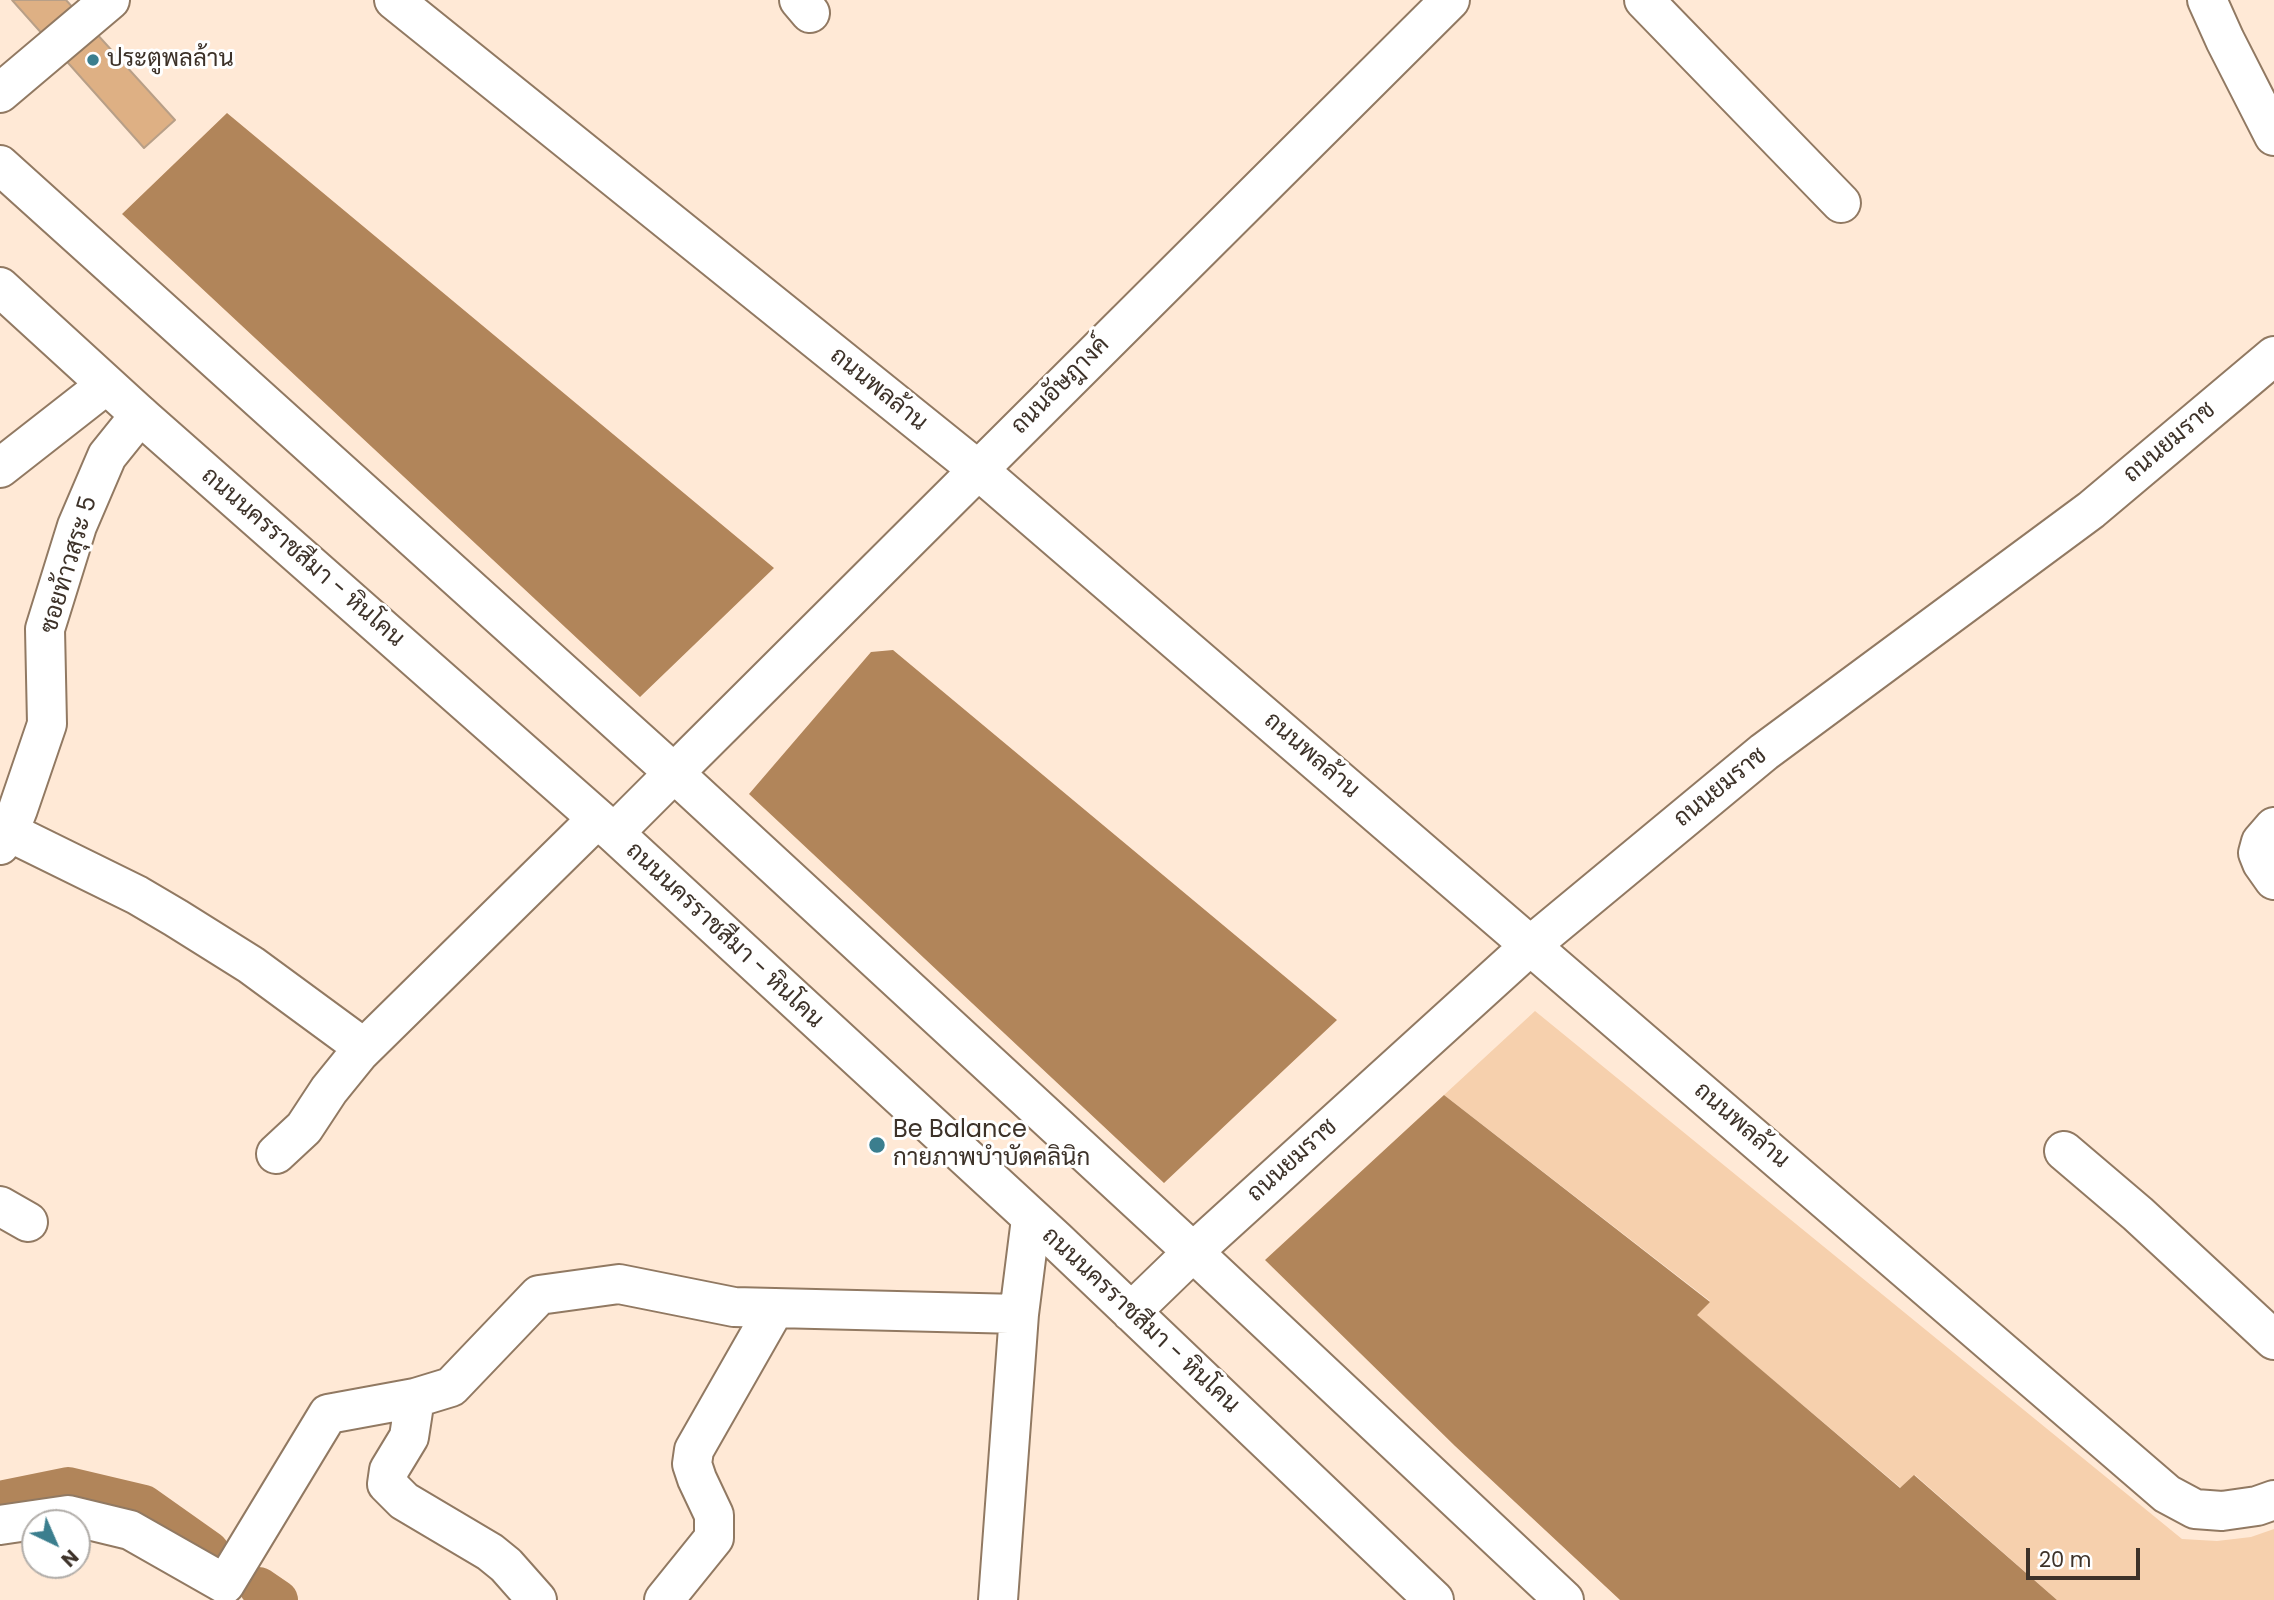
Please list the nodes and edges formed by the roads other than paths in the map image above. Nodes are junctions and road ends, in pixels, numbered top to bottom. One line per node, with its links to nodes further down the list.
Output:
1 (110, 0): 6 (street)
2 (394, 0): 15 (street, ถนนพลล้าน)
3 (1450, 0): 15 (street, ถนนอัษฎางค์)
4 (1644, 0): 9 (street)
5 (2207, 0): 7 (street)
6 (0, 93)
7 (2274, 136)
8 (0, 165): 16 (street)
9 (1842, 204)
10 (0, 287): 12 (street, ถนนนครราชสีมา - หินโคน)
11 (2274, 356): 21 (street, ถนนยมราช)
12 (106, 385): 13 (street, ถนนนครราชสีมา - หินโคน); 14 (street)
13 (140, 415): 17 (street, ถนนนครราชสีมา - หินโคน); 19 (street, ซอยท้าวสุระ 5)
14 (0, 468)
15 (977, 470): 16 (street, ถนนอัษฎางค์); 21 (street, ถนนพลล้าน)
16 (674, 773): 17 (street, ถนนอัษฎางค์); 26 (street)
17 (605, 826): 22 (street, ถนนอัษฎางค์); 25 (street, ถนนนครราชสีมา - หินโคน)
18 (2274, 827): 20 (street)
19 (5, 839): 22 (street)
20 (2274, 880)
21 (1531, 945): 26 (street, ถนนยมราช); 32 (street, ถนนพลล้าน)
22 (364, 1048): 24 (street, ถนนอัษฎางค์)
23 (2064, 1151): 30 (street)
24 (276, 1154)
25 (1031, 1219): 28 (street, ถนนนครราชสีมา - หินโคน); 29 (street)
26 (1193, 1252): 28 (street, ถนนยมราช); 38 (street)
27 (775, 1308): 29 (street); 31 (street); 35 (street)
28 (1131, 1312): 37 (street, ถนนนครราชสีมา - หินโคน)
29 (1018, 1314): 36 (street)
30 (2274, 1340)
31 (415, 1398): 33 (street); 34 (street)
32 (2274, 1500)
33 (0, 1525)
34 (537, 1600)
35 (664, 1600)
36 (998, 1600)
37 (1434, 1600)
38 (1564, 1600)

